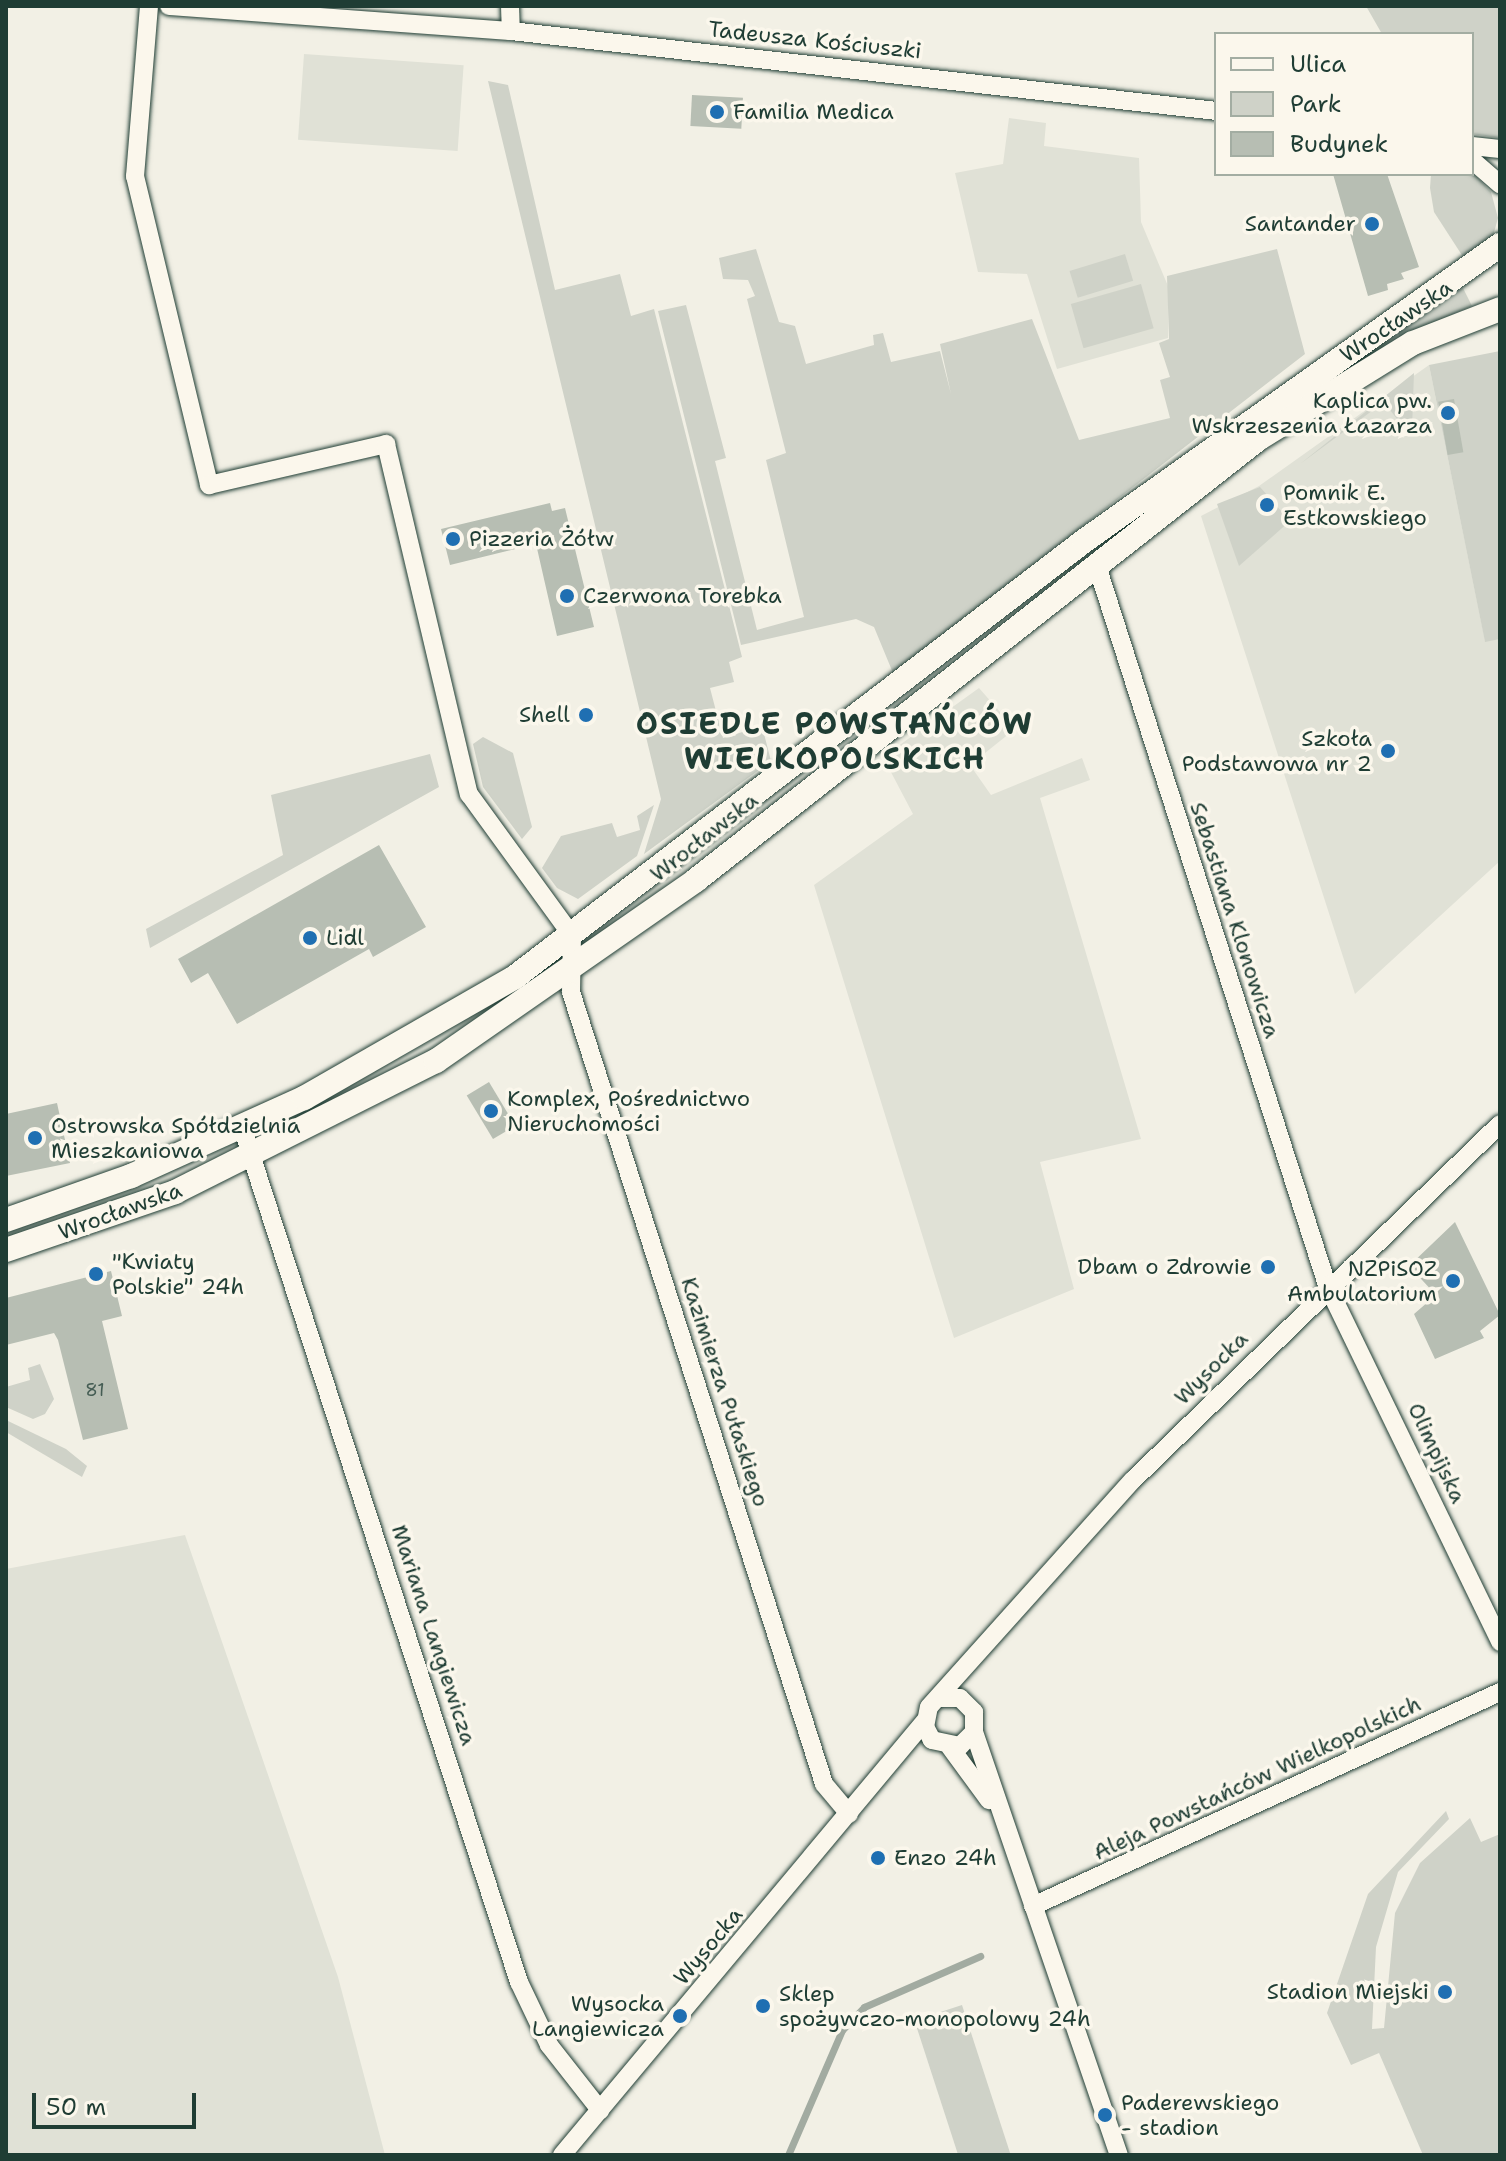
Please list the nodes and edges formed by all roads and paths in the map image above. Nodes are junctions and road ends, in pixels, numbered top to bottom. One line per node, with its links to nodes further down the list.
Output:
1 (149, 6): 13 (street)
2 (169, 6): 4 (street, Tadeusza Kościuszki)
3 (510, 6): 4 (street)
4 (511, 31): 5 (street, Tadeusza Kościuszki)
5 (1214, 111)
6 (1474, 146): 7 (street)
7 (1500, 149)
8 (1474, 162): 9 (street)
9 (1500, 184)
10 (1500, 245): 13 (main road, Wrocławska)
11 (1500, 309): 12 (main road, Wrocławska)
12 (1098, 569): 14 (main road, Wrocławska); 20 (street, Sebastiana Klonowicza)
13 (572, 936): 14 (street); 16 (main road, Wrocławska)
14 (566, 976): 17 (main road, Wrocławska); 30 (street, Kazimierza Pułaskiego)
15 (1500, 1124): 20 (street, Wysocka)
16 (242, 1127): 17 (street, Mariana Langiewicza); 18 (main road, Wrocławska)
17 (255, 1156): 19 (main road, Wrocławska); 33 (street, Mariana Langiewicza)
18 (6, 1220)
19 (6, 1250)
20 (1327, 1285): 21 (street, Olimpijska); 22 (street, Wysocka)
21 (1500, 1642)
22 (975, 1663): 24 (street, Wysocka); 25 (street)
23 (1500, 1692): 32 (street, Aleja Powstańców Wielkopolskich)
24 (941, 1698): 25 (street); 26 (street)
25 (968, 1704): 27 (street)
26 (925, 1721): 28 (street); 29 (street, Wysocka)
27 (974, 1732): 28 (street); 31 (street)
28 (943, 1745): 29 (street, Wysocka); 31 (street)
29 (888, 1765): 30 (street, Wysocka)
30 (849, 1814): 33 (street, Wysocka)
31 (1014, 1849): 32 (street)
32 (1033, 1906): 35 (street)
33 (600, 2110): 34 (street, Wysocka)
34 (562, 2155)
35 (1119, 2155)

